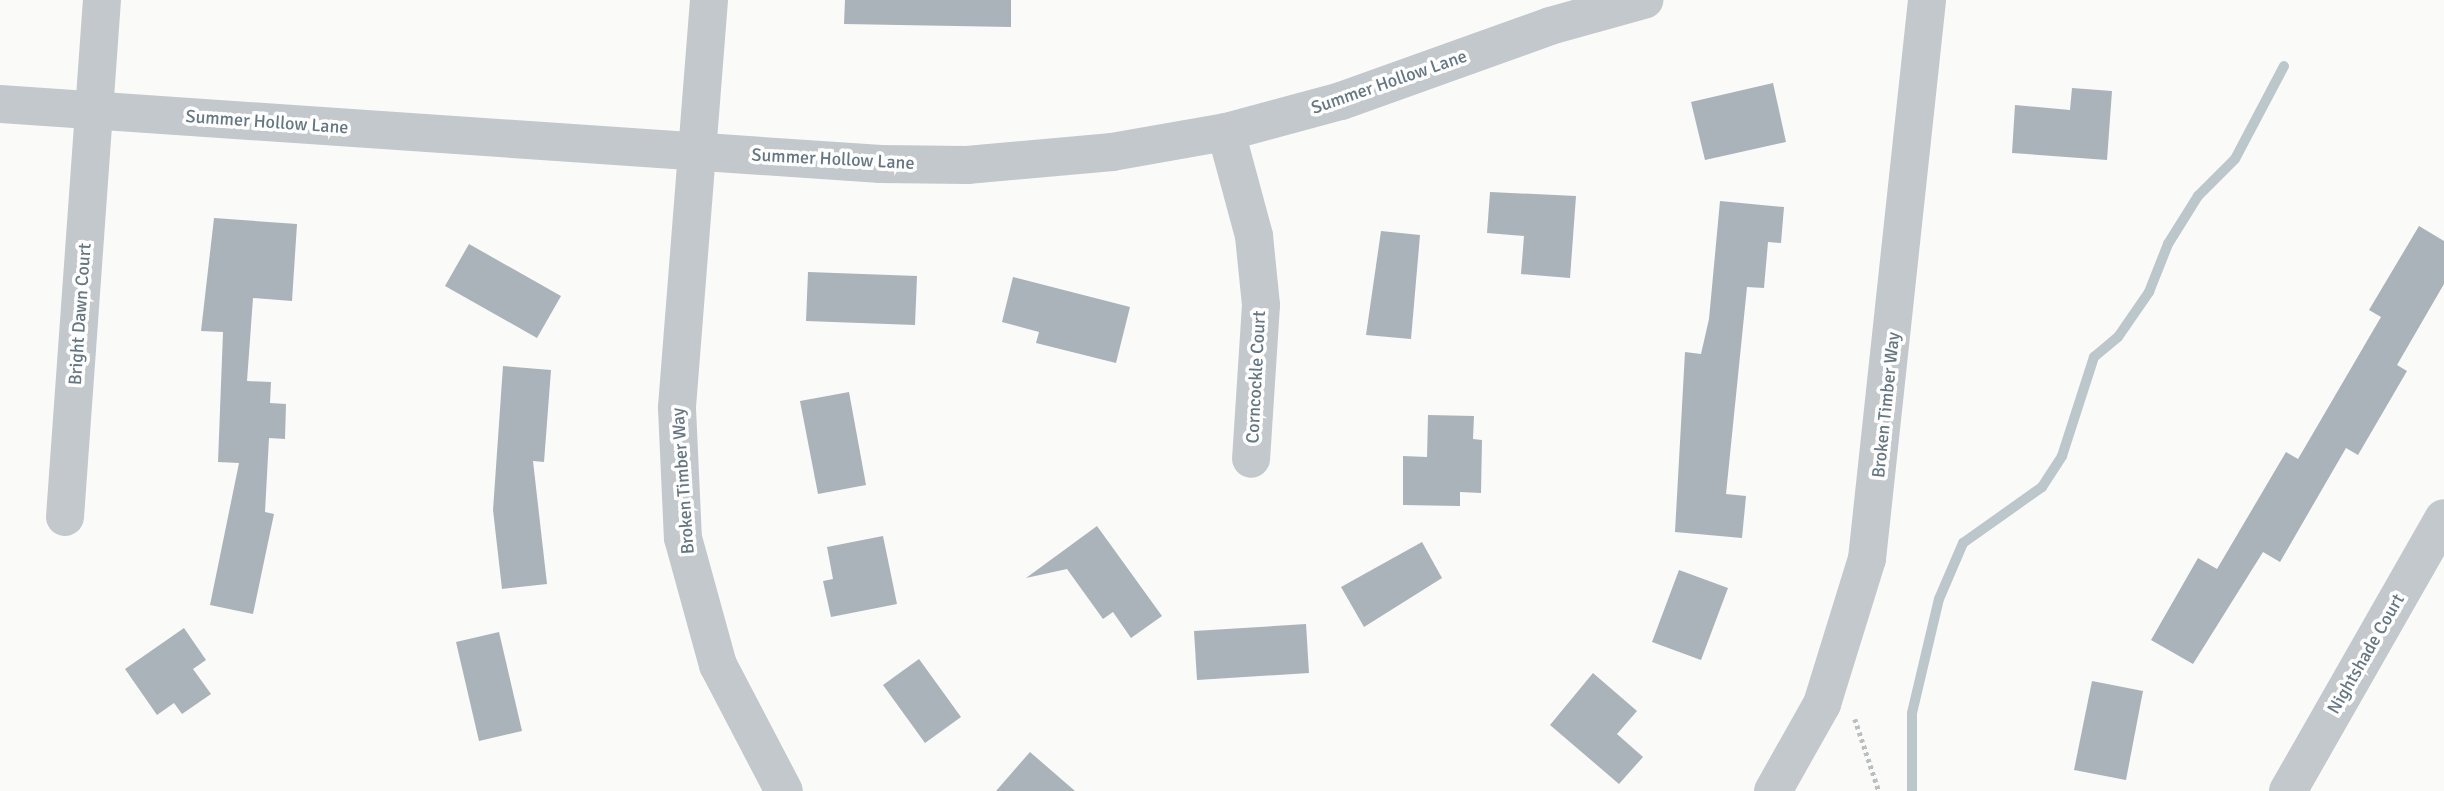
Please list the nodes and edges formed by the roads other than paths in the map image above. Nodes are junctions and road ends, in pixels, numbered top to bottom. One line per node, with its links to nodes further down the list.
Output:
1 (102, 0): 6 (street, Bright Dawn Court)
2 (709, 0): 8 (street, Broken Timber Way)
3 (1644, 0): 7 (street, Summer Hollow Lane)
4 (1927, 0): 13 (street, Broken Timber Way)
5 (0, 104): 6 (street, Summer Hollow Lane)
6 (95, 111): 8 (street, Summer Hollow Lane); 10 (street, Bright Dawn Court)
7 (1226, 132): 8 (street, Summer Hollow Lane); 9 (street, Corncockle Court)
8 (699, 151): 12 (street, Broken Timber Way)
9 (1251, 459)
10 (65, 516)
11 (2444, 518): 14 (street, Nightshade Court)
12 (783, 791)
13 (1773, 791)
14 (2288, 791)

